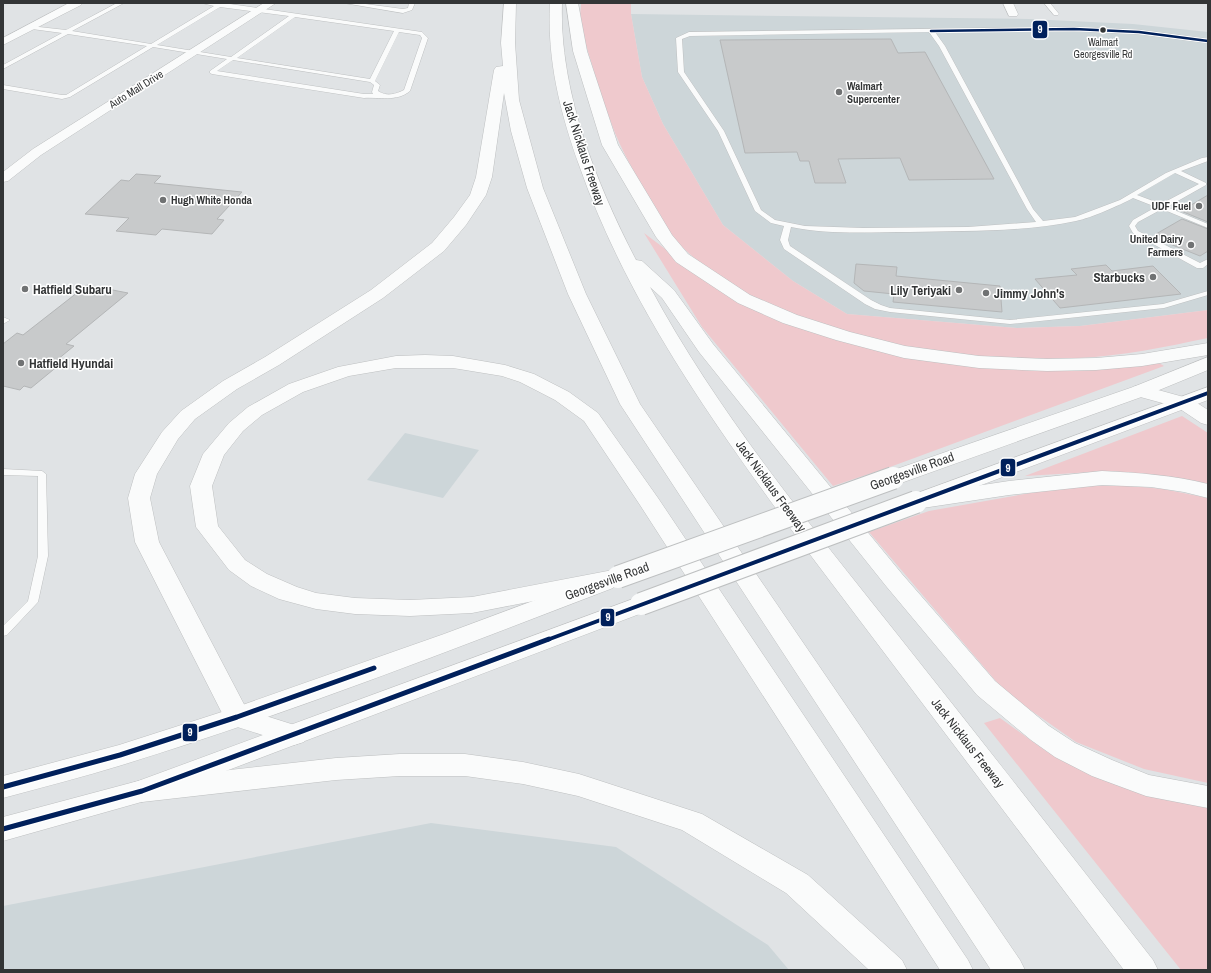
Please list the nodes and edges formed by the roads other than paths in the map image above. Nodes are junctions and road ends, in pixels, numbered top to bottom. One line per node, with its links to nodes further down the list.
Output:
1 (77, 3): 17 (street)
2 (122, 3): 20 (lane)
3 (205, 3): 12 (lane)
4 (271, 3): 13 (street, Auto Mall Drive)
5 (347, 3): 6 (lane)
6 (412, 3)
7 (510, 3): 23 (main road)
8 (556, 3): 40 (main road, Jack Nicklaus Freeway)
9 (572, 3): 45 (main road)
10 (1008, 3): 14 (street)
11 (1047, 3): 15 (lane)
12 (220, 4): 13 (lane); 24 (lane)
13 (260, 10): 16 (lane); 25 (street, Auto Mall Drive)
14 (1013, 14)
15 (1056, 14)
16 (295, 15): 18 (lane); 26 (lane)
17 (32, 27): 20 (lane); 22 (street)
18 (397, 30): 28 (lane); 30 (lane)
19 (931, 31): 21 (lane); 37 (lane); 38 (lane)
20 (67, 32): 24 (lane); 27 (lane)
21 (1208, 41)
22 (3, 42)
23 (508, 43): 56 (main road); 64 (main road)
24 (150, 46): 25 (lane); 29 (lane)
25 (193, 53): 26 (lane); 33 (street, Auto Mall Drive)
26 (230, 59): 28 (lane); 30 (lane)
27 (3, 67)
28 (372, 81): 30 (lane)
29 (3, 87)
30 (379, 95)
31 (1208, 159): 32 (lane)
32 (1175, 171): 34 (lane); 35 (lane)
33 (3, 178)
34 (1206, 185): 36 (lane)
35 (1132, 195): 36 (lane); 37 (lane)
36 (1162, 207): 39 (lane); 42 (lane)
37 (1040, 224): 38 (lane)
38 (788, 225): 44 (lane)
39 (1208, 226)
40 (623, 254): 60 (main road); 65 (main road, Jack Nicklaus Freeway)
41 (1208, 261): 42 (lane)
42 (1200, 266): 43 (lane)
43 (1208, 270)
44 (1208, 293)
45 (1208, 349)
46 (1208, 363): 47 (main road, Georgesville Road)
47 (1140, 390): 49 (main road); 54 (main road, Georgesville Road, bridge)
48 (1208, 393): 49 (main road)
49 (1184, 403): 50 (main road); 53 (main road)
50 (1208, 419)
51 (3, 472): 55 (lane)
52 (1208, 491): 53 (main road)
53 (916, 502): 57 (main road, bridge)
54 (618, 577): 56 (main road, Georgesville Road); 63 (main road)
55 (3, 632)
56 (237, 717): 57 (main road); 58 (main road, Georgesville Road)
57 (294, 735): 59 (main road)
58 (3, 787)
59 (142, 791): 61 (main road); 62 (main road)
60 (1208, 797)
61 (3, 829)
62 (891, 970)
63 (957, 970)
64 (1009, 970)
65 (1142, 970)

